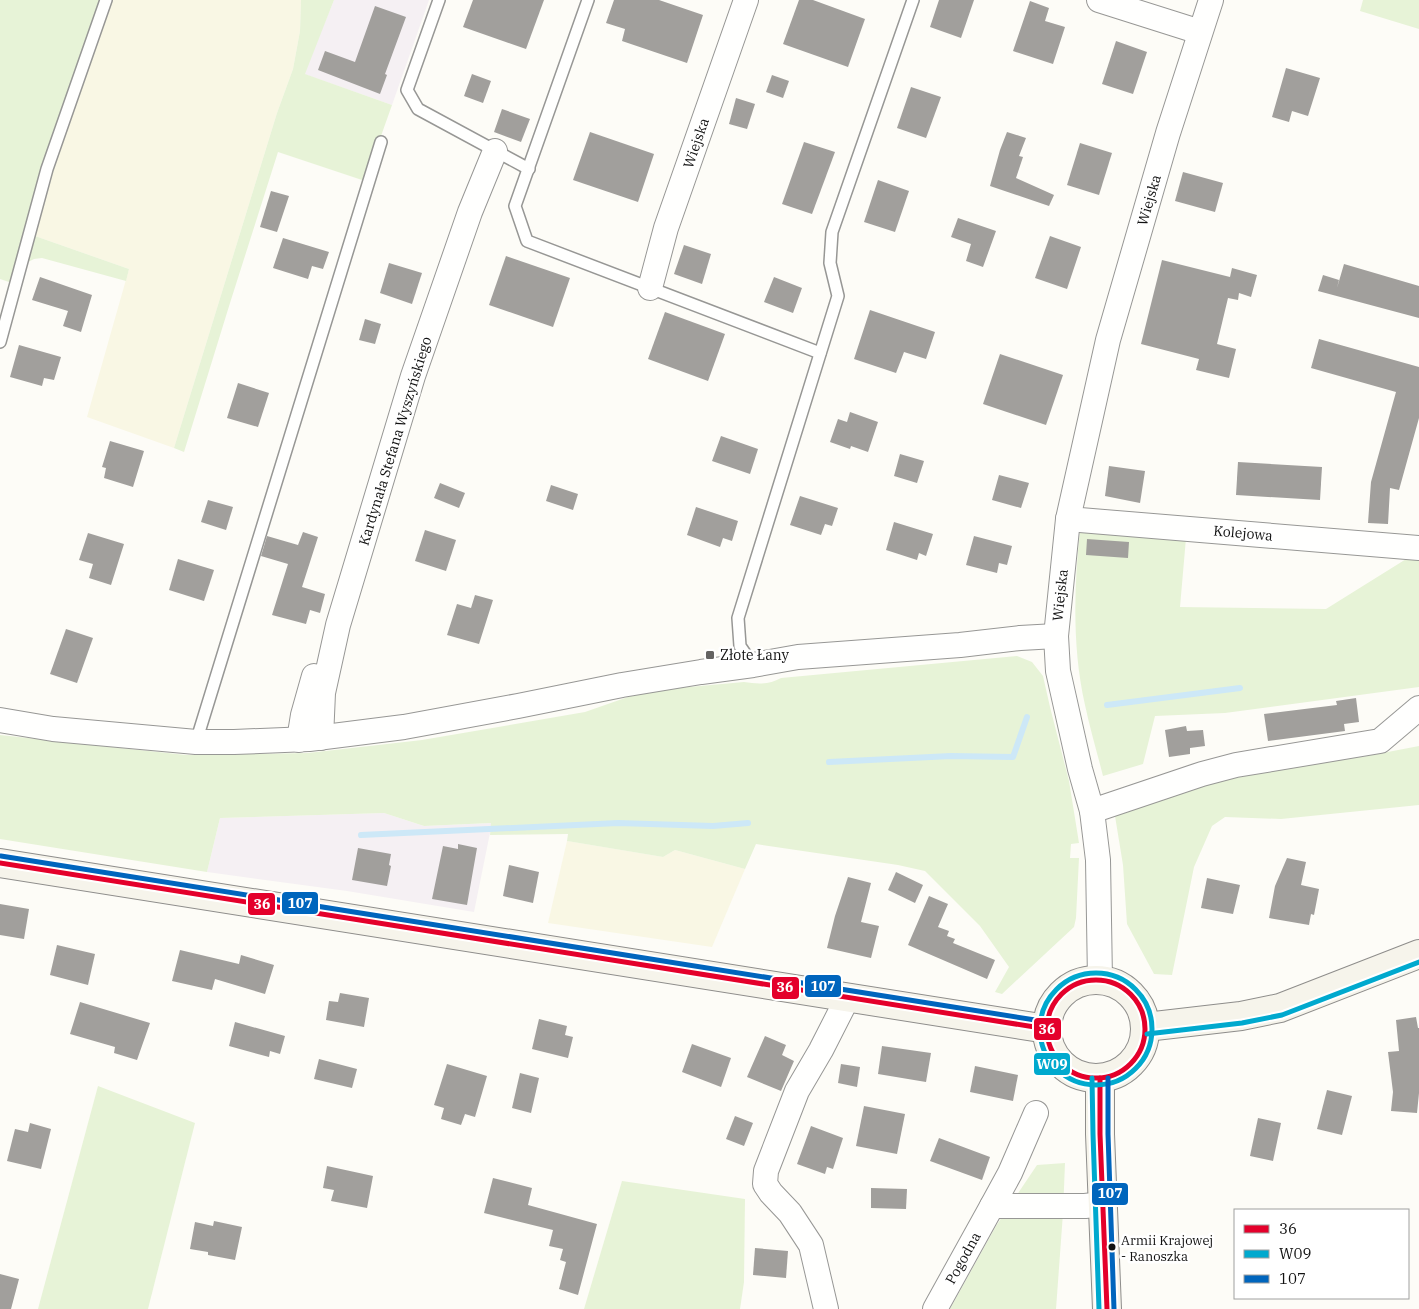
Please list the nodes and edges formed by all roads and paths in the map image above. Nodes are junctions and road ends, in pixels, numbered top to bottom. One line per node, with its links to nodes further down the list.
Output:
1 (106, 0): 13 (lane)
2 (439, 0): 10 (lane)
3 (588, 0): 11 (lane)
4 (746, 0): 12 (street, Wiejska)
5 (913, 0): 14 (lane)
6 (1098, 0): 8 (street)
7 (1210, 0): 8 (street, Wiejska)
8 (1200, 32): 15 (street, Wiejska)
9 (381, 142): 22 (lane)
10 (495, 151): 11 (lane); 21 (street, Kardynała Stefana Wyszyńskiego)
11 (529, 169): 12 (lane)
12 (650, 288): 14 (lane)
13 (0, 342)
14 (820, 353): 18 (lane)
15 (1068, 518): 16 (street, Kolejowa); 17 (street, Wiejska)
16 (1419, 548)
17 (1056, 636): 18 (street, Wiejska); 23 (street)
18 (753, 665): 21 (street)
19 (1419, 708): 23 (street)
20 (0, 720): 22 (street)
21 (310, 739): 22 (street)
22 (196, 742)
23 (1092, 811): 26 (street)
24 (0, 863): 27 (street)
25 (1419, 954): 28 (street)
26 (1100, 980): 28 (street); 29 (street)
27 (848, 997): 29 (street); 34 (street)
28 (1146, 1027): 30 (street)
29 (1047, 1029): 30 (street)
30 (1100, 1078): 32 (street)
31 (1036, 1113): 33 (street, Pogodna)
32 (1102, 1204): 33 (street); 36 (street)
33 (992, 1206): 35 (street, Pogodna)
34 (826, 1309)
35 (934, 1309)
36 (1107, 1309)

